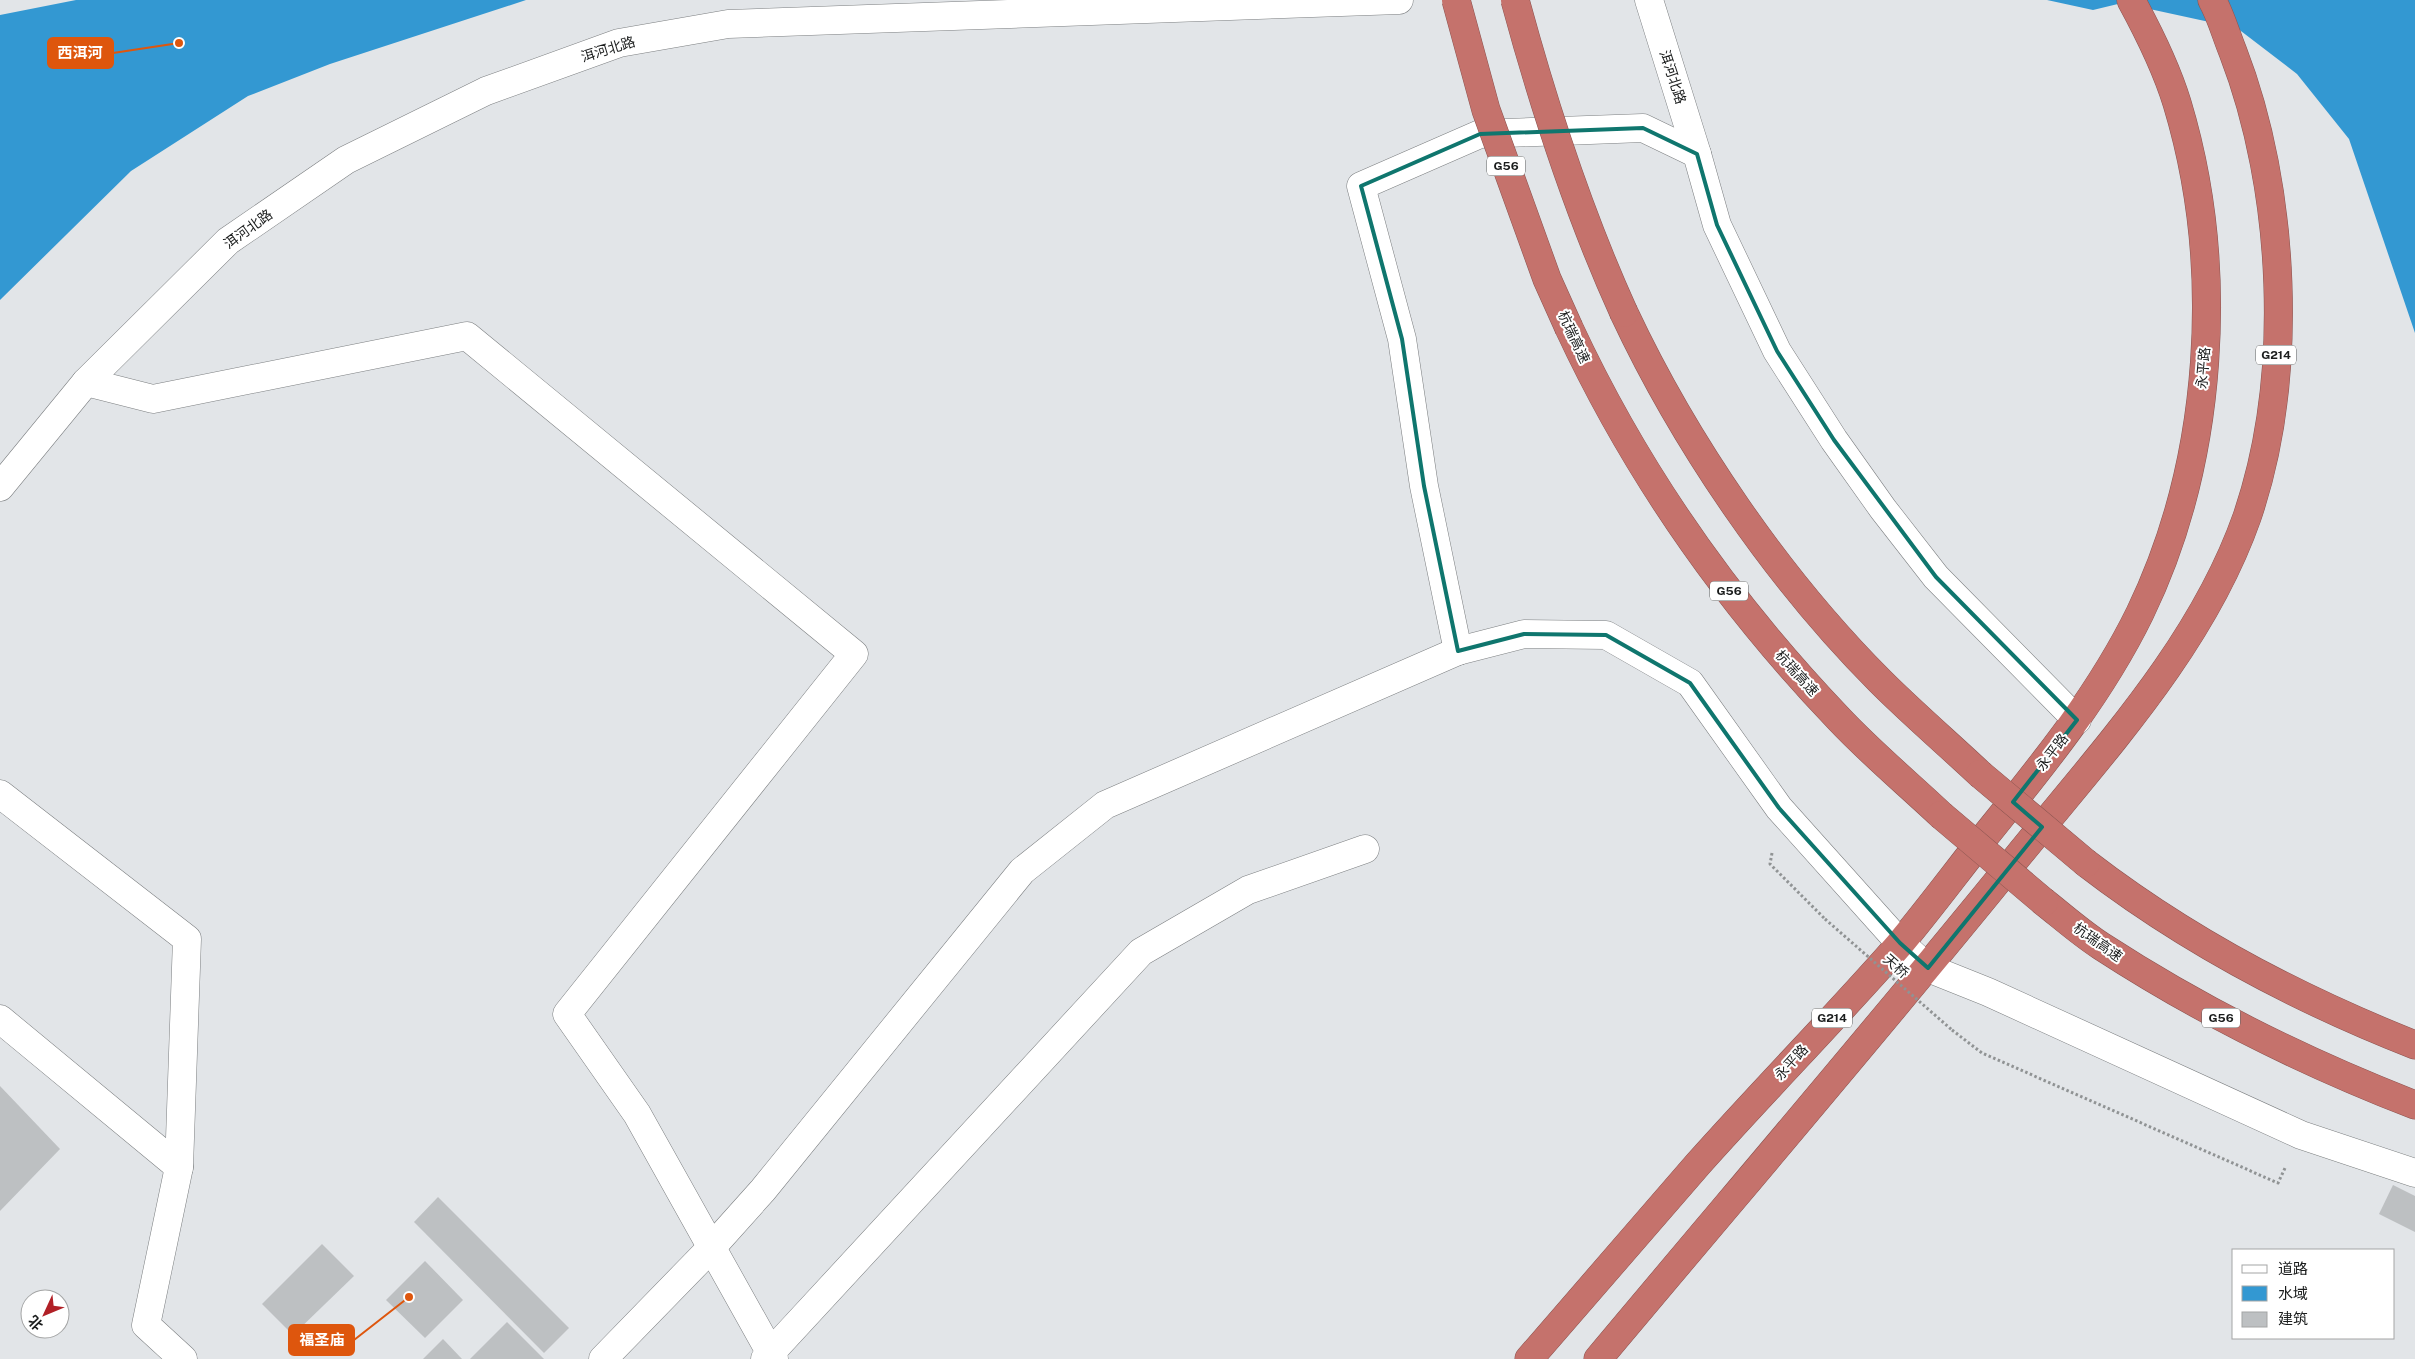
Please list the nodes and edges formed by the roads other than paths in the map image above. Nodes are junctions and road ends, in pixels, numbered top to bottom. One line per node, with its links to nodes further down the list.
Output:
1 (1399, 0): 8 (street, 洱河北路)
2 (1456, 0): 18 (highway, 杭瑞高速 / G56, bridge)
3 (1514, 0): 17 (highway, bridge)
4 (1648, 0): 7 (street, 洱河北路)
5 (2131, 0): 11 (highway, 永平路 / G214)
6 (2212, 0): 15 (highway, G214)
7 (1697, 154): 10 (street); 11 (street, 洱河北路)
8 (86, 382): 9 (street, 洱河北路); 21 (street)
9 (0, 487)
10 (1458, 651): 14 (street); 21 (street)
11 (2077, 720): 14 (highway, 永平路 / G214)
12 (0, 794): 19 (street)
13 (1365, 849): 22 (street)
14 (1900, 943): 15 (street); 25 (highway, 永平路 / G214)
15 (1928, 968): 20 (street); 26 (highway, G214)
16 (0, 1019): 19 (street)
17 (2415, 1045)
18 (2415, 1105)
19 (179, 1167): 23 (street)
20 (2415, 1173)
21 (712, 1247): 22 (street); 24 (street)
22 (770, 1357)
23 (183, 1359)
24 (602, 1359)
25 (1529, 1359)
26 (1598, 1359)

